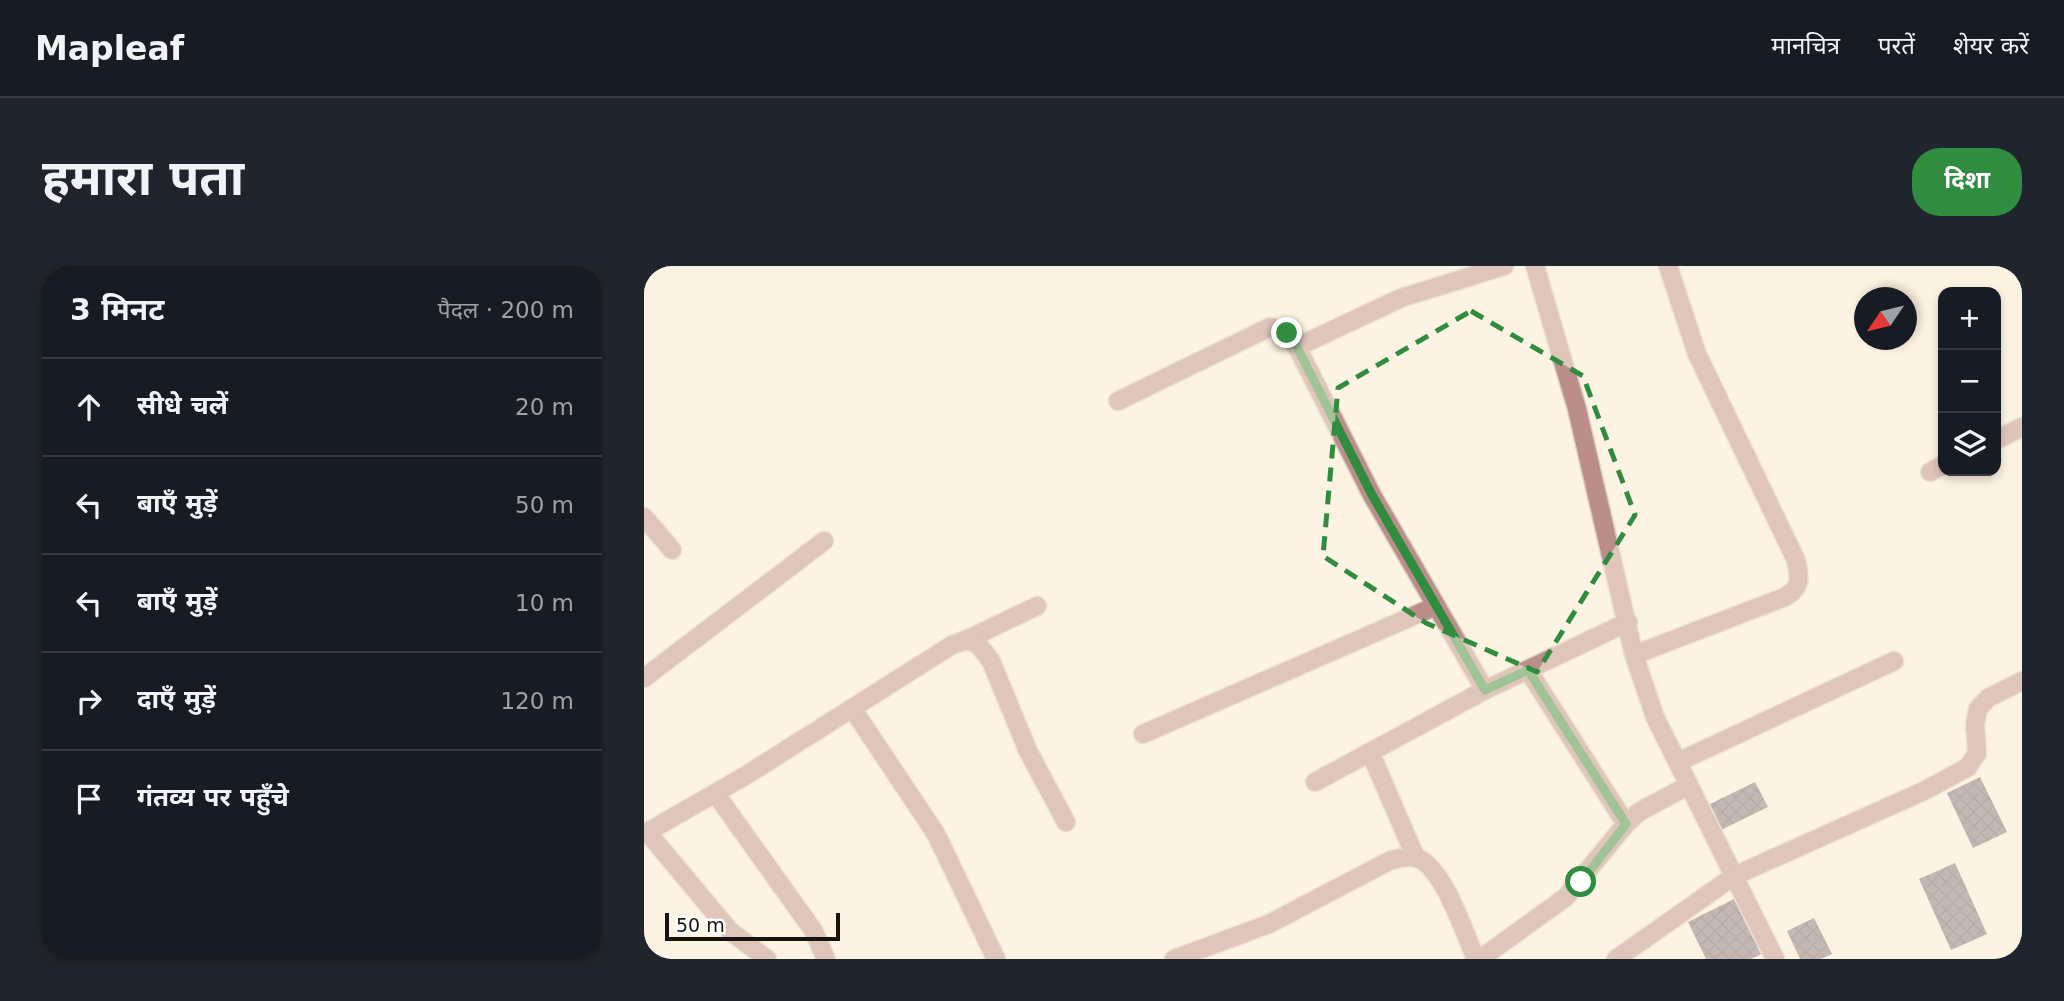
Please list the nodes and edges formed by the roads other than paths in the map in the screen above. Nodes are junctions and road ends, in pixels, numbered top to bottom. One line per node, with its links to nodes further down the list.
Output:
1 (1504, 266): 4 (street)
2 (1535, 266): 13 (street)
3 (1668, 266): 15 (street)
4 (1297, 347): 5 (street); 12 (street)
5 (1118, 401)
6 (2022, 427): 7 (street)
7 (2001, 438)
8 (644, 517): 10 (street)
9 (824, 541): 18 (street)
10 (672, 550)
11 (1037, 606): 14 (street)
12 (1436, 606): 20 (street); 22 (street)
13 (1628, 622): 15 (street); 17 (street)
14 (966, 640): 21 (street); 28 (street)
15 (1634, 655): 24 (street)
16 (1894, 660): 24 (street)
17 (1528, 670): 20 (street); 29 (street)
18 (644, 678)
19 (2022, 681): 32 (street)
20 (1485, 690): 23 (street)
21 (852, 708): 27 (street); 35 (street)
22 (1143, 734)
23 (1370, 752): 25 (street); 31 (street)
24 (1678, 762): 26 (street)
25 (1315, 782)
26 (1689, 785): 29 (street); 32 (street)
27 (715, 793): 30 (street); 34 (street)
28 (1066, 822)
29 (1626, 824): 37 (street)
30 (646, 833): 33 (street)
31 (1416, 858): 36 (street); 37 (street)
32 (1734, 876): 38 (street); 39 (street)
33 (767, 959)
34 (826, 959)
35 (996, 959)
36 (1174, 959)
37 (1478, 959)
38 (1616, 959)
39 (1775, 959)

